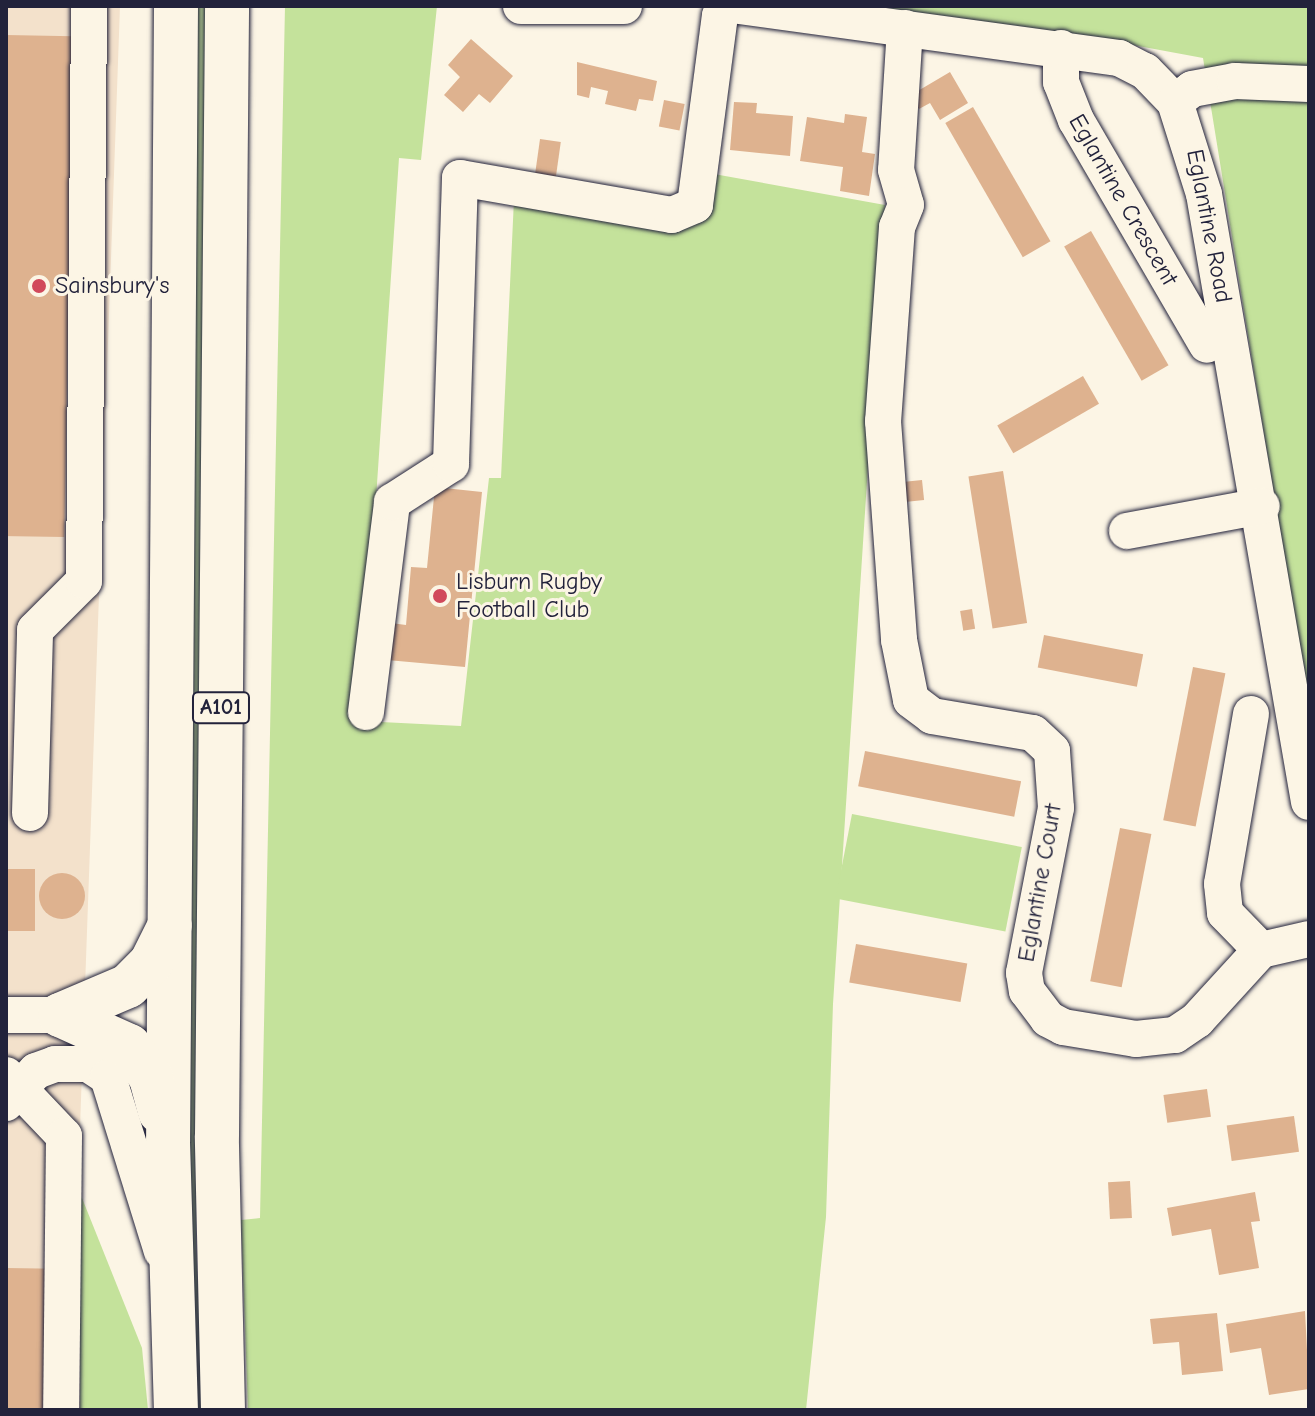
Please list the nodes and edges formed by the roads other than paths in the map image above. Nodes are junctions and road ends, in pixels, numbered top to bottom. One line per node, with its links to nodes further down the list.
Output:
1 (89, 6): 18 (street)
2 (176, 6): 19 (highway, A101)
3 (227, 6): 29 (highway, A101)
4 (521, 6): 5 (street)
5 (624, 6)
6 (727, 6): 15 (street)
7 (739, 6): 8 (street, Eglantine Road)
8 (905, 28): 9 (street, Eglantine Road); 21 (street, Eglantine Court)
9 (1061, 48): 11 (street, Eglantine Road); 12 (street, Eglantine Crescent)
10 (1309, 84): 11 (street)
11 (1175, 102): 13 (street, Eglantine Road)
12 (1207, 345)
13 (1262, 506): 14 (street); 17 (street, Eglantine Road)
14 (1127, 531)
15 (366, 712)
16 (1251, 714): 21 (street)
17 (1309, 802)
18 (30, 813)
19 (171, 923): 23 (highway); 25 (highway, A101)
20 (1309, 939): 21 (street)
21 (1261, 950)
22 (6, 1015): 23 (street)
23 (60, 1015): 25 (highway)
24 (10, 1089): 26 (street); 27 (street)
25 (168, 1142): 26 (highway, A101)
26 (169, 1275): 28 (highway, A101)
27 (61, 1410)
28 (176, 1410)
29 (223, 1410)

